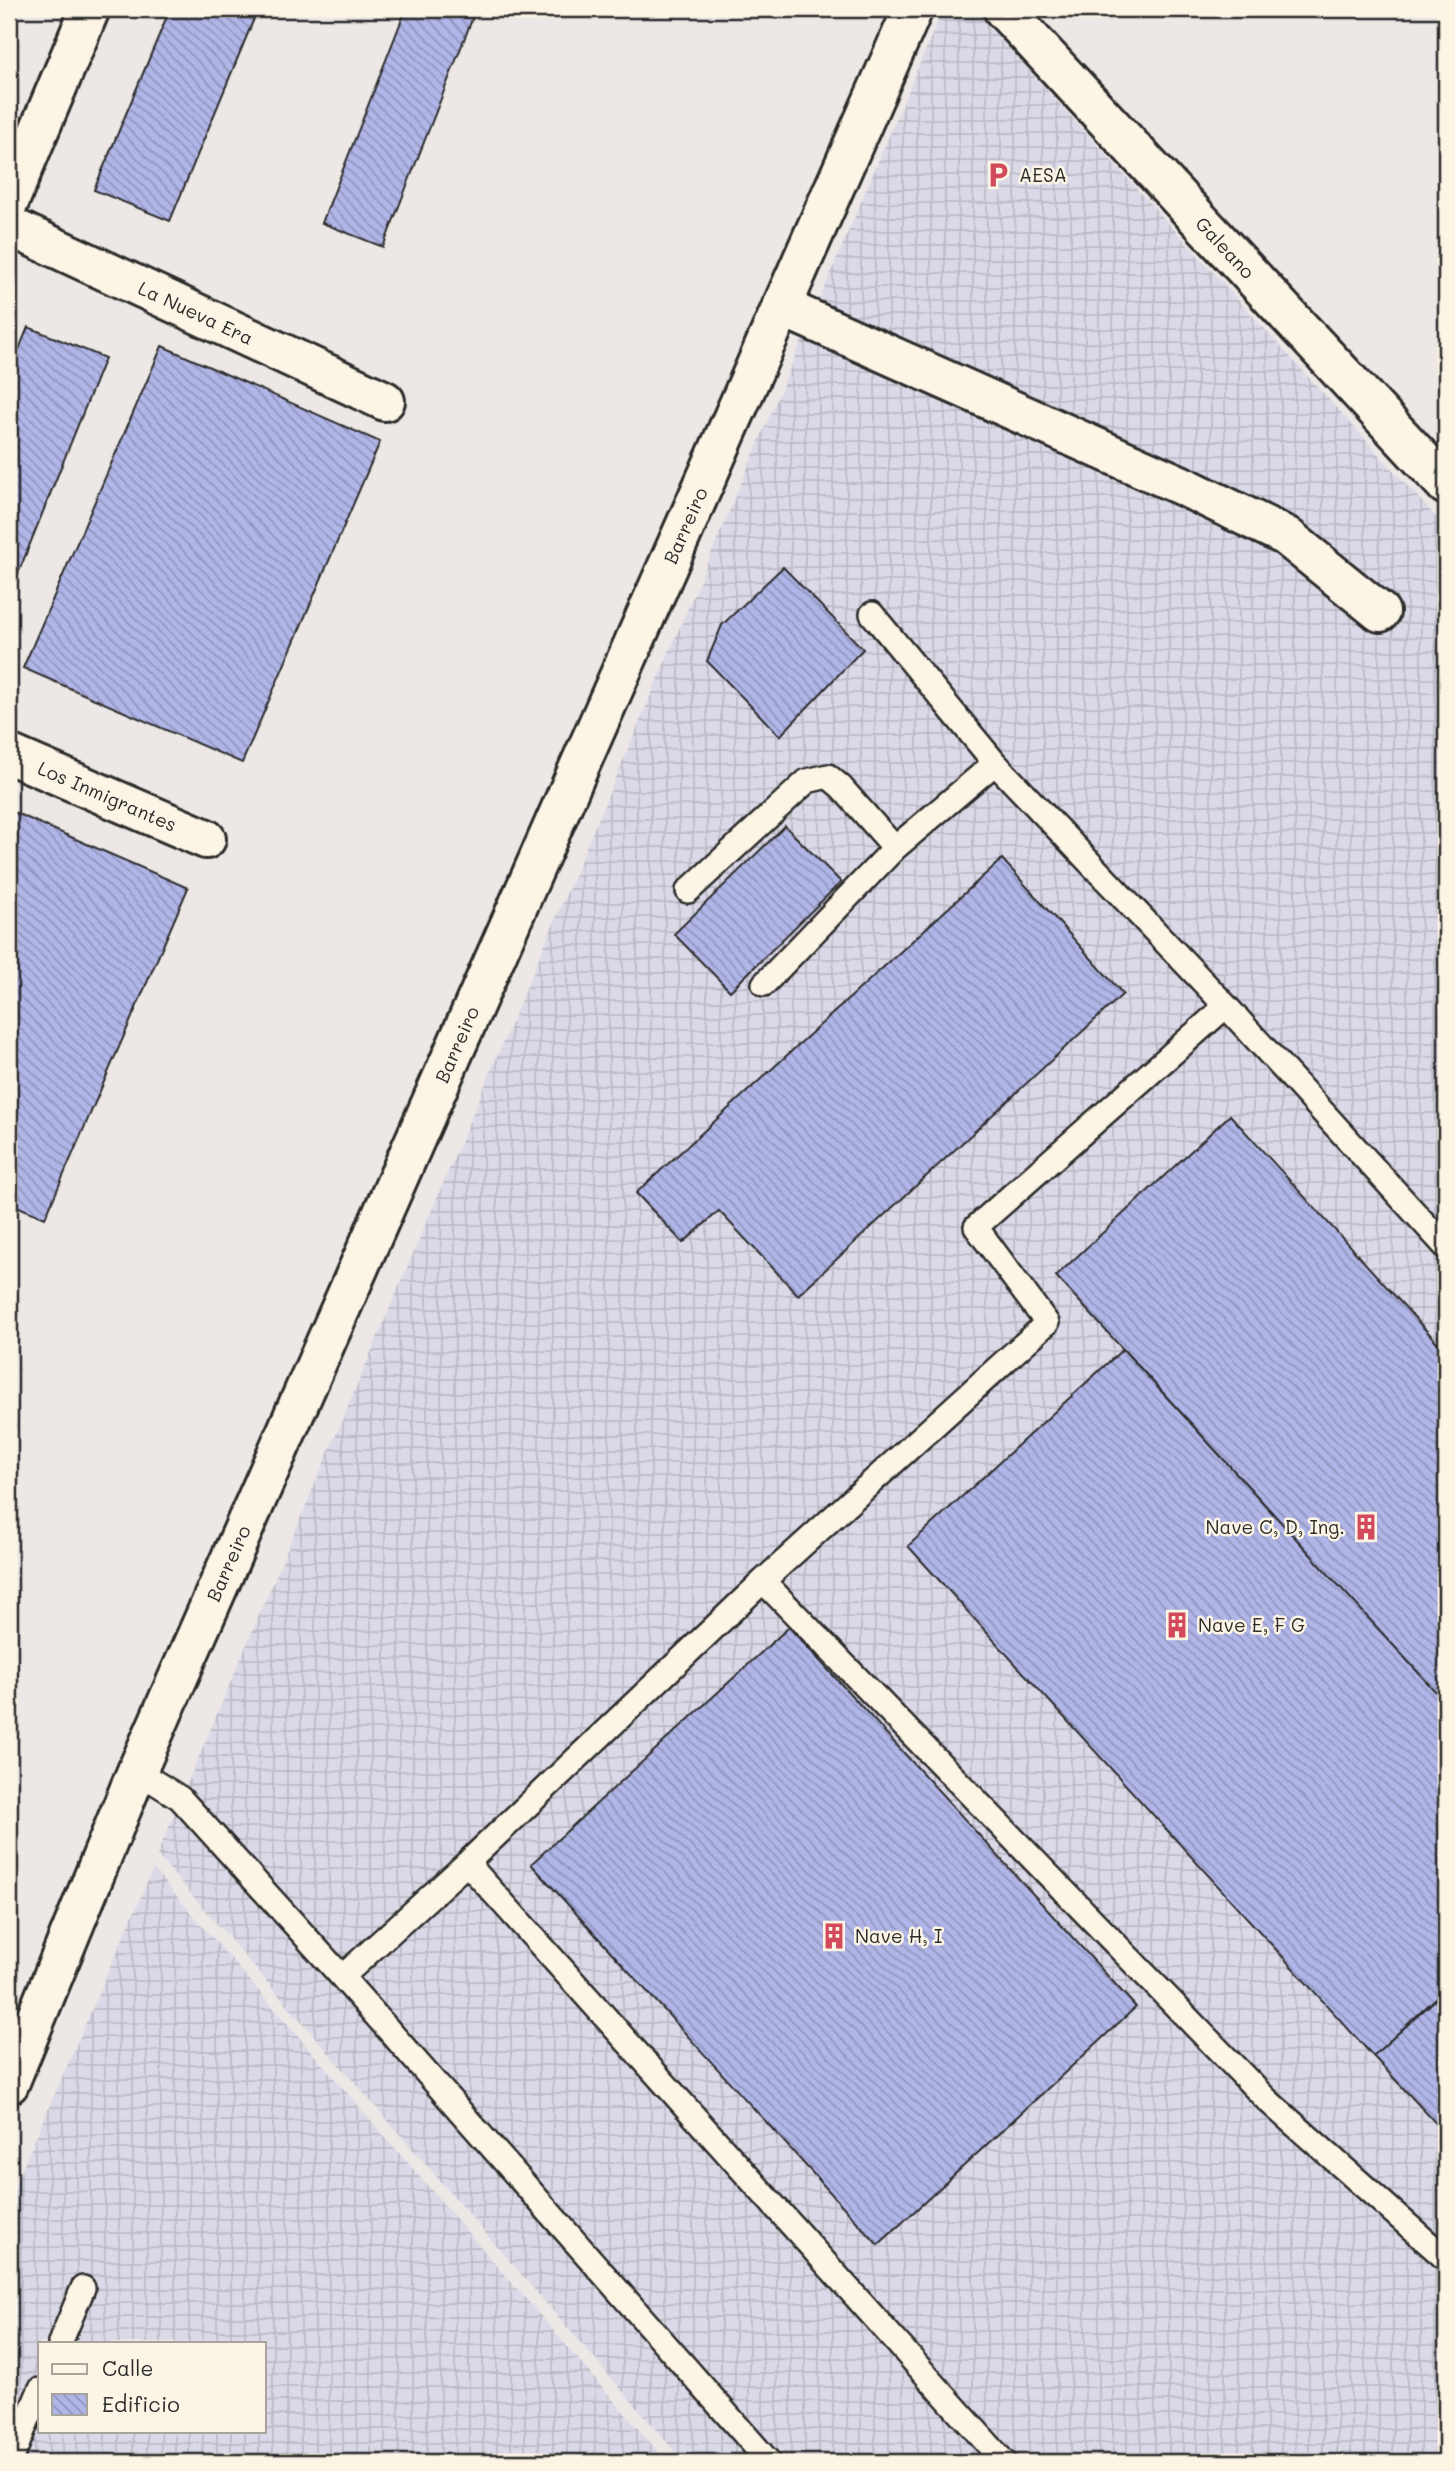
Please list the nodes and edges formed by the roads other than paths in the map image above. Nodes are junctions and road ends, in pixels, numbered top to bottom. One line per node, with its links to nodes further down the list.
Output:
1 (90, 9): 4 (street)
2 (913, 9): 6 (street, Barreiro)
3 (1003, 9): 8 (street, Galeano)
4 (9, 202)
5 (9, 226): 7 (street, La Nueva Era)
6 (782, 307): 9 (street); 20 (street, Barreiro)
7 (385, 401)
8 (1446, 485)
9 (1380, 612)
10 (872, 614): 12 (lane)
11 (9, 754): 13 (street, Los Inmigrantes)
12 (995, 763): 14 (lane); 17 (lane)
13 (206, 839)
14 (895, 848): 15 (lane); 16 (lane)
15 (688, 891)
16 (764, 984)
17 (1226, 1006): 18 (lane); 19 (lane)
18 (1446, 1247)
19 (763, 1581): 21 (lane); 24 (lane)
20 (138, 1771): 22 (lane); 23 (street, Barreiro)
21 (467, 1863): 22 (lane); 30 (lane)
22 (342, 1977): 29 (lane)
23 (9, 2084)
24 (1446, 2259)
25 (83, 2288): 26 (lane)
26 (60, 2342)
27 (38, 2395): 28 (lane)
28 (10, 2462)
29 (769, 2462)
30 (1003, 2462)

